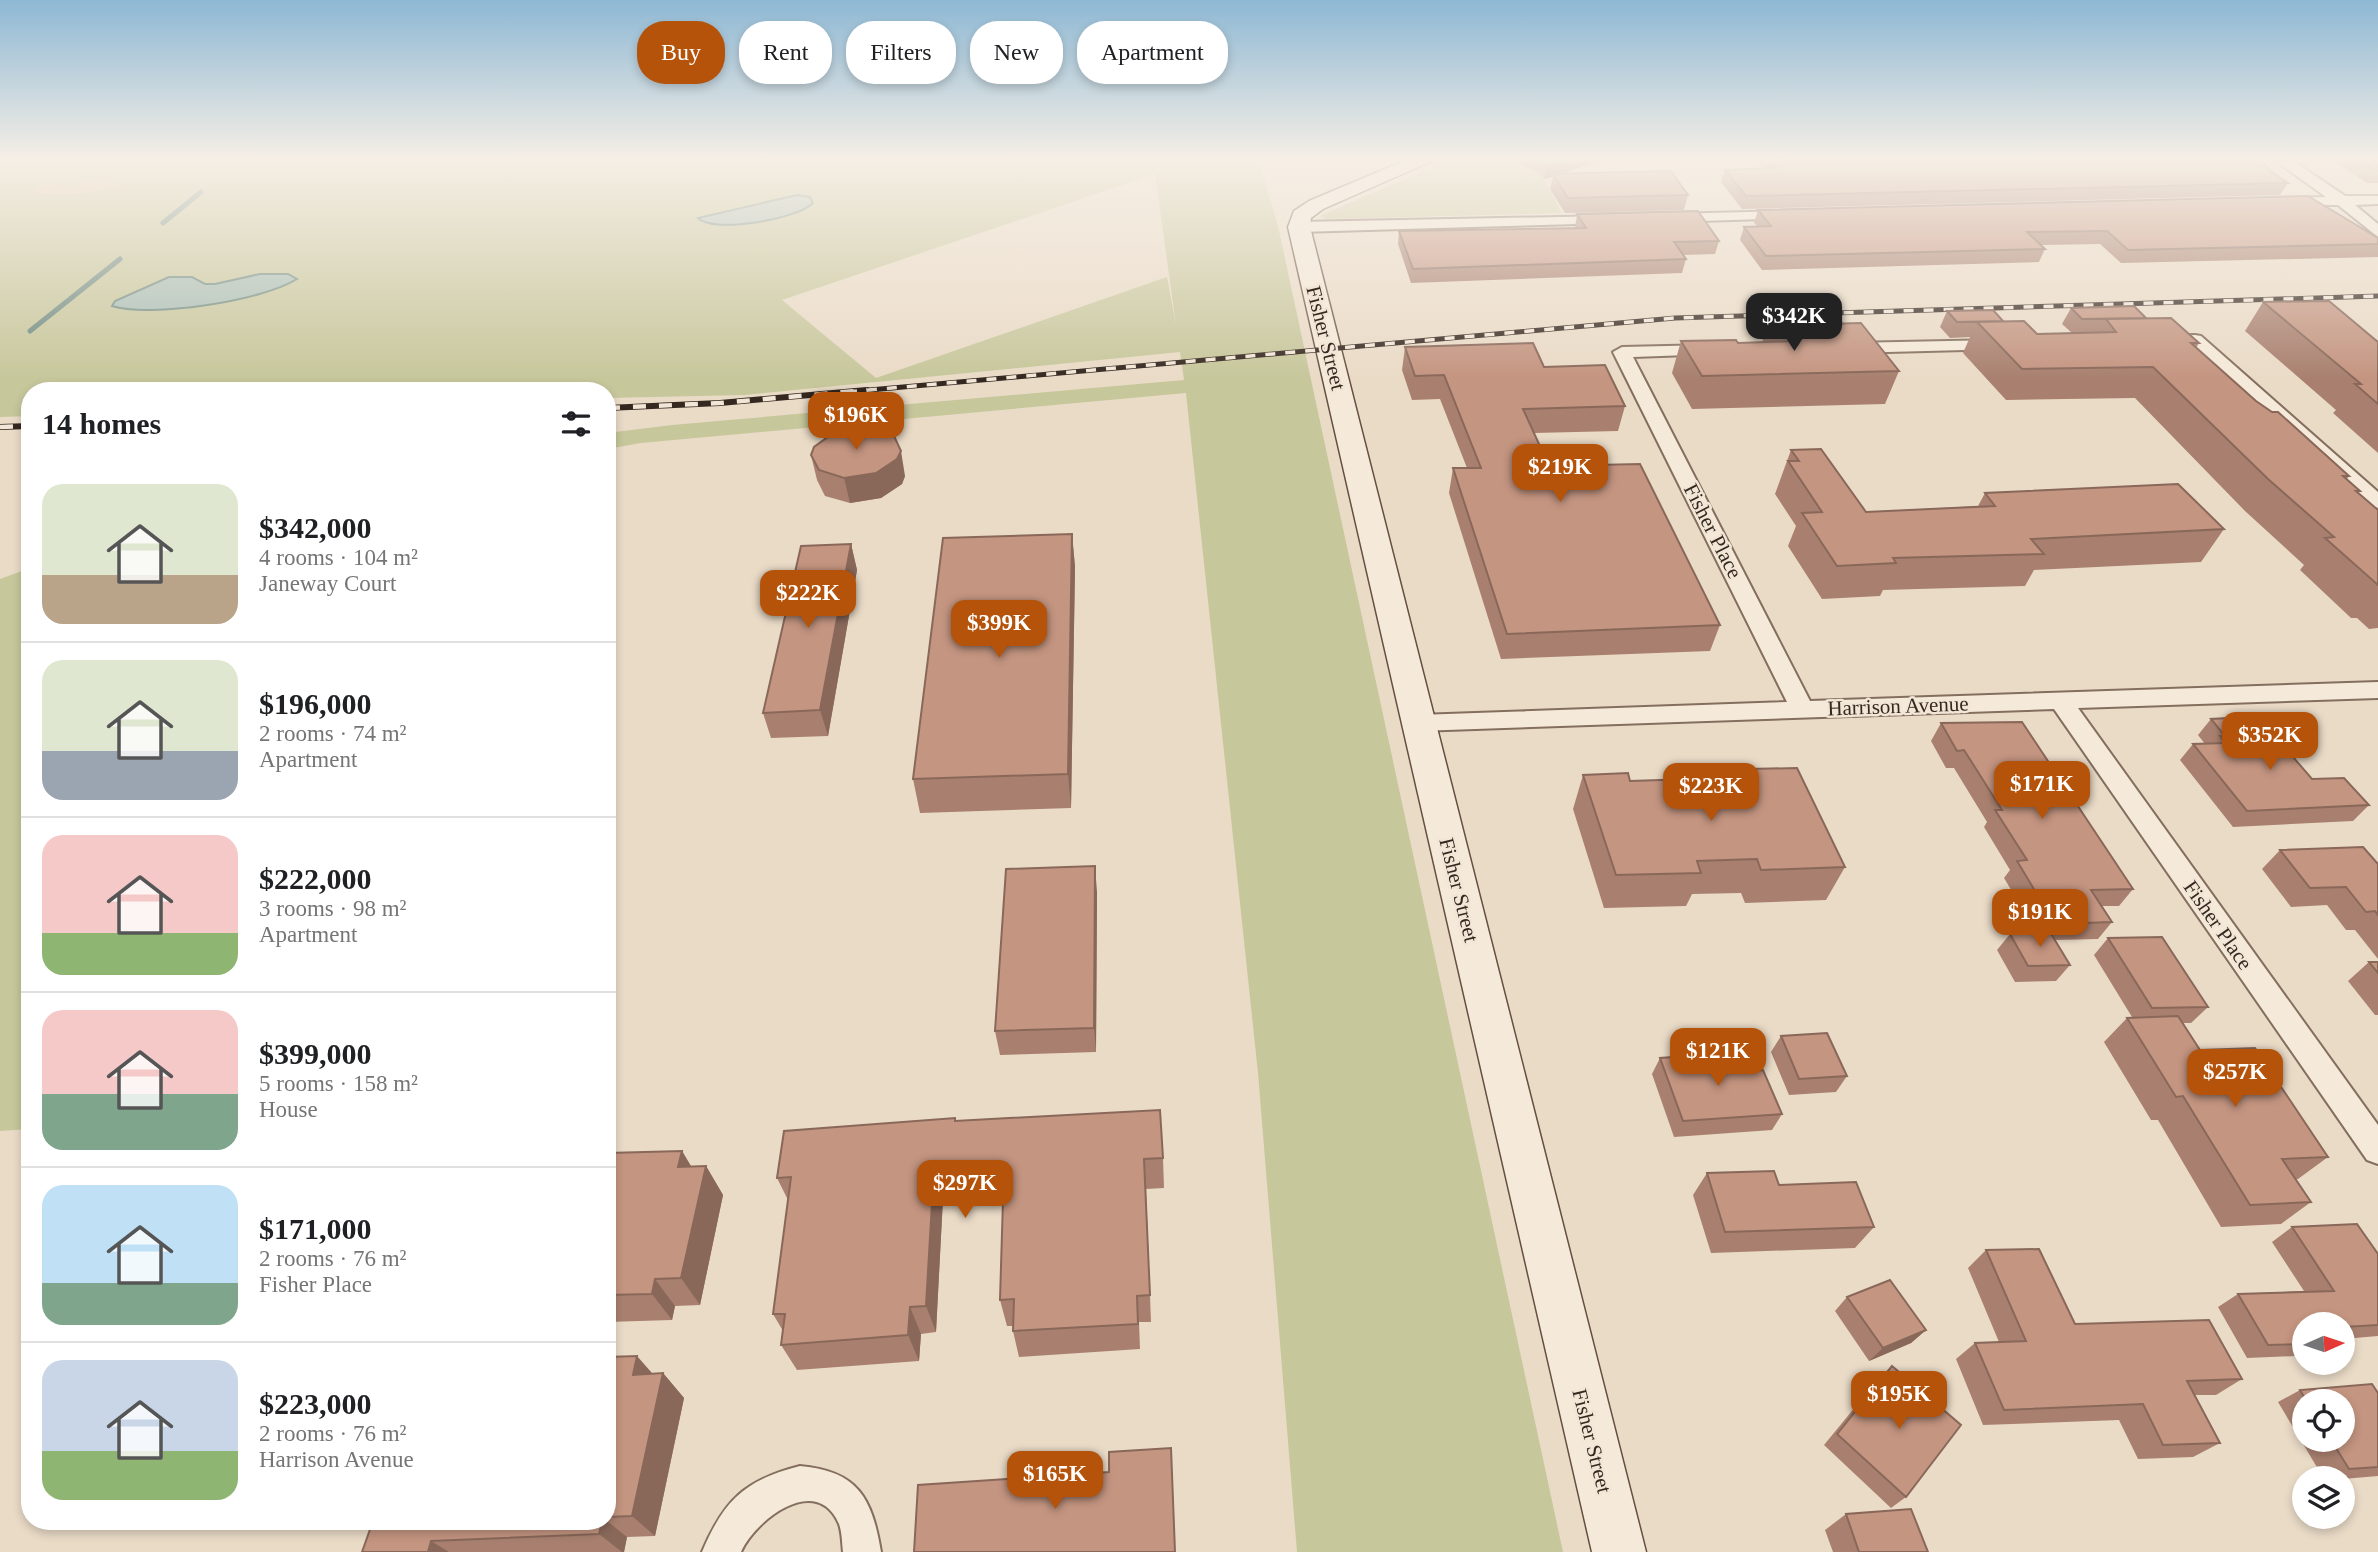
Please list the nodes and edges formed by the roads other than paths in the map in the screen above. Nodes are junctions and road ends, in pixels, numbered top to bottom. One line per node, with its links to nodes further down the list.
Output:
1 (1300, 233): 10 (street, Fisher Street)
2 (2154, 341): 6 (street)
3 (2019, 345): 4 (street)
4 (1828, 349)
5 (1732, 350): 9 (street, Fisher Place)
6 (2378, 502)
7 (2378, 690): 8 (street, Harrison Avenue)
8 (2059, 699): 9 (street, Harrison Avenue); 11 (street, Fisher Place)
9 (1803, 710): 10 (street, Harrison Avenue)
10 (1419, 723): 14 (street, Fisher Street)
11 (2378, 1150)
12 (721, 1552): 13 (street)
13 (862, 1552)
14 (1619, 1552)

